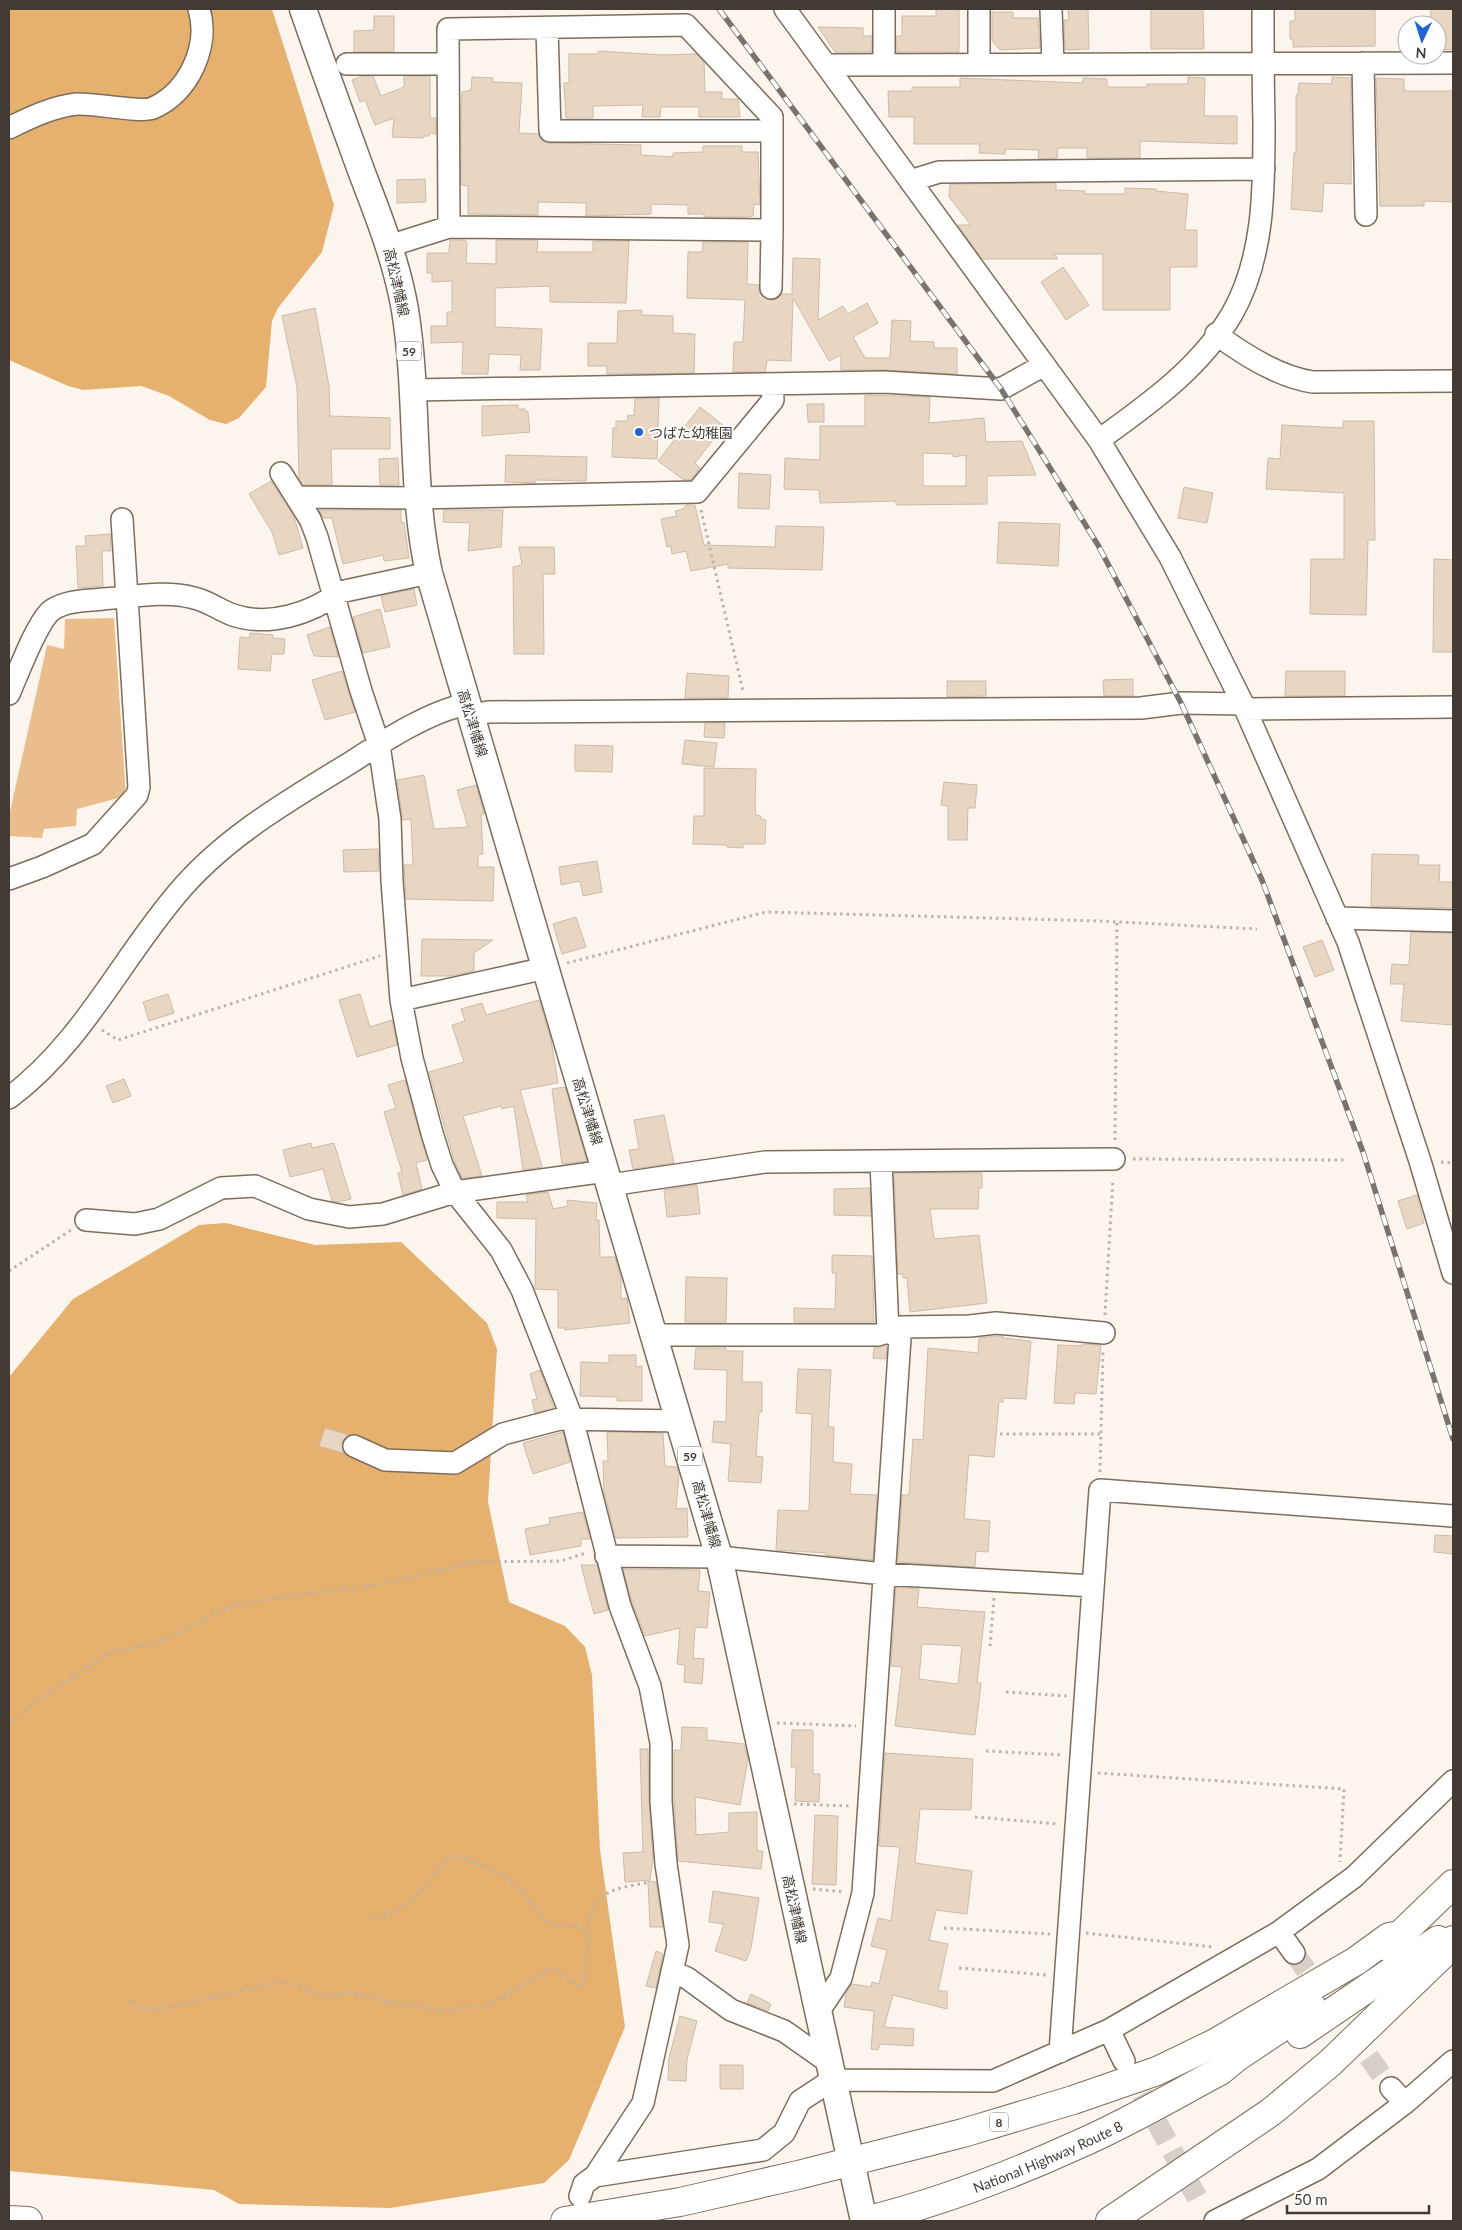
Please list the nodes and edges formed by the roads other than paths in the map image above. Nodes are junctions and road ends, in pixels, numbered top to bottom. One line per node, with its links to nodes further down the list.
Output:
1 (199, 9): 18 (street)
2 (303, 9): 25 (main road, 高松津幡線 / 59)
3 (785, 9): 17 (street)
4 (884, 9): 16 (street)
5 (978, 9): 14 (street)
6 (1051, 9): 15 (street)
7 (1263, 9): 9 (street)
8 (547, 28): 13 (street); 19 (street); 19 (street)
9 (1263, 62): 10 (street); 15 (street); 20 (street)
10 (1363, 63): 11 (street); 22 (street)
11 (1453, 63)
12 (347, 64): 13 (street)
13 (447, 64): 23 (street)
14 (979, 64): 15 (street); 16 (street)
15 (1053, 64)
16 (884, 65): 17 (street)
17 (826, 66): 21 (street)
18 (9, 128)
19 (772, 131): 24 (street)
20 (1264, 169): 21 (street); 27 (street)
21 (910, 181): 28 (street)
22 (1366, 214)
23 (449, 227): 24 (street); 25 (street)
24 (772, 230): 26 (street)
25 (389, 246): 31 (main road, 高松津幡線 / 59)
26 (771, 288)
27 (1216, 334): 29 (street); 32 (street)
28 (1044, 365): 30 (street); 32 (street)
29 (1453, 381)
30 (772, 385): 31 (street); 35 (street)
31 (413, 390): 35 (main road, 高松津幡線 / 59)
32 (1099, 440): 41 (street)
33 (281, 473): 34 (street)
34 (297, 496): 35 (street); 39 (street)
35 (417, 498): 37 (main road, 高松津幡線 / 59)
36 (122, 519): 38 (street)
37 (429, 574): 39 (street); 43 (main road, 高松津幡線 / 59)
38 (126, 596): 39 (street); 40 (street); 45 (street)
39 (335, 596): 44 (street)
40 (9, 694)
41 (1244, 706): 42 (street); 43 (street); 46 (street)
42 (1453, 707)
43 (469, 710): 44 (street); 48 (main road, 高松津幡線 / 59)
44 (379, 745): 49 (street); 50 (street)
45 (9, 879)
46 (1337, 918): 47 (street); 56 (street)
47 (1453, 921)
48 (546, 968): 49 (street); 53 (main road, 高松津幡線 / 59)
49 (401, 1000): 54 (street)
50 (13, 1088)
51 (1114, 1160): 52 (street)
52 (881, 1161): 53 (street); 57 (street)
53 (608, 1178): 54 (street); 59 (main road, 高松津幡線 / 59)
54 (455, 1192): 55 (street); 60 (street)
55 (86, 1220)
56 (1453, 1273)
57 (888, 1332): 58 (street); 59 (street); 66 (street)
58 (1104, 1333)
59 (654, 1335): 61 (main road, 高松津幡線 / 59)
60 (572, 1418): 61 (street); 62 (street); 64 (street)
61 (679, 1421): 65 (main road, 高松津幡線 / 59)
62 (354, 1446)
63 (1453, 1516): 67 (street)
64 (605, 1552): 65 (street); 75 (street)
65 (719, 1557): 66 (street); 76 (main road, 高松津幡線 / 59)
66 (884, 1574): 67 (street); 76 (street)
67 (1093, 1586): 78 (street)
68 (1453, 1780): 71 (street)
69 (1453, 1884): 72 (highway, National Highway Route 8 / 8)
70 (1453, 1931): 82 (highway, National Highway Route 8 / 8)
71 (1279, 1932): 74 (street); 77 (street)
72 (1400, 1935): 82 (highway, National Highway Route 8 / 8); 85 (highway, 8)
73 (1453, 1940): 93 (highway)
74 (1294, 1953)
75 (672, 1971): 81 (street); 86 (street)
76 (818, 2014): 81 (main road, 高松津幡線 / 59)
77 (1109, 2030): 78 (street); 79 (street)
78 (1060, 2052): 81 (street)
79 (1124, 2061)
80 (1453, 2061): 84 (street)
81 (830, 2071): 85 (main road, 高松津幡線 / 59); 86 (street)
82 (1220, 2072): 92 (highway, National Highway Route 8 / 8)
83 (1391, 2088): 84 (street)
84 (1405, 2104): 88 (street)
85 (851, 2161): 91 (highway, 8); 92 (main road, 高松津幡線 / 59)
86 (595, 2176): 87 (street)
87 (580, 2196)
88 (1209, 2217)
89 (9, 2220): 90 (highway)
90 (28, 2221)
91 (565, 2221)
92 (865, 2221)
93 (1110, 2221)

